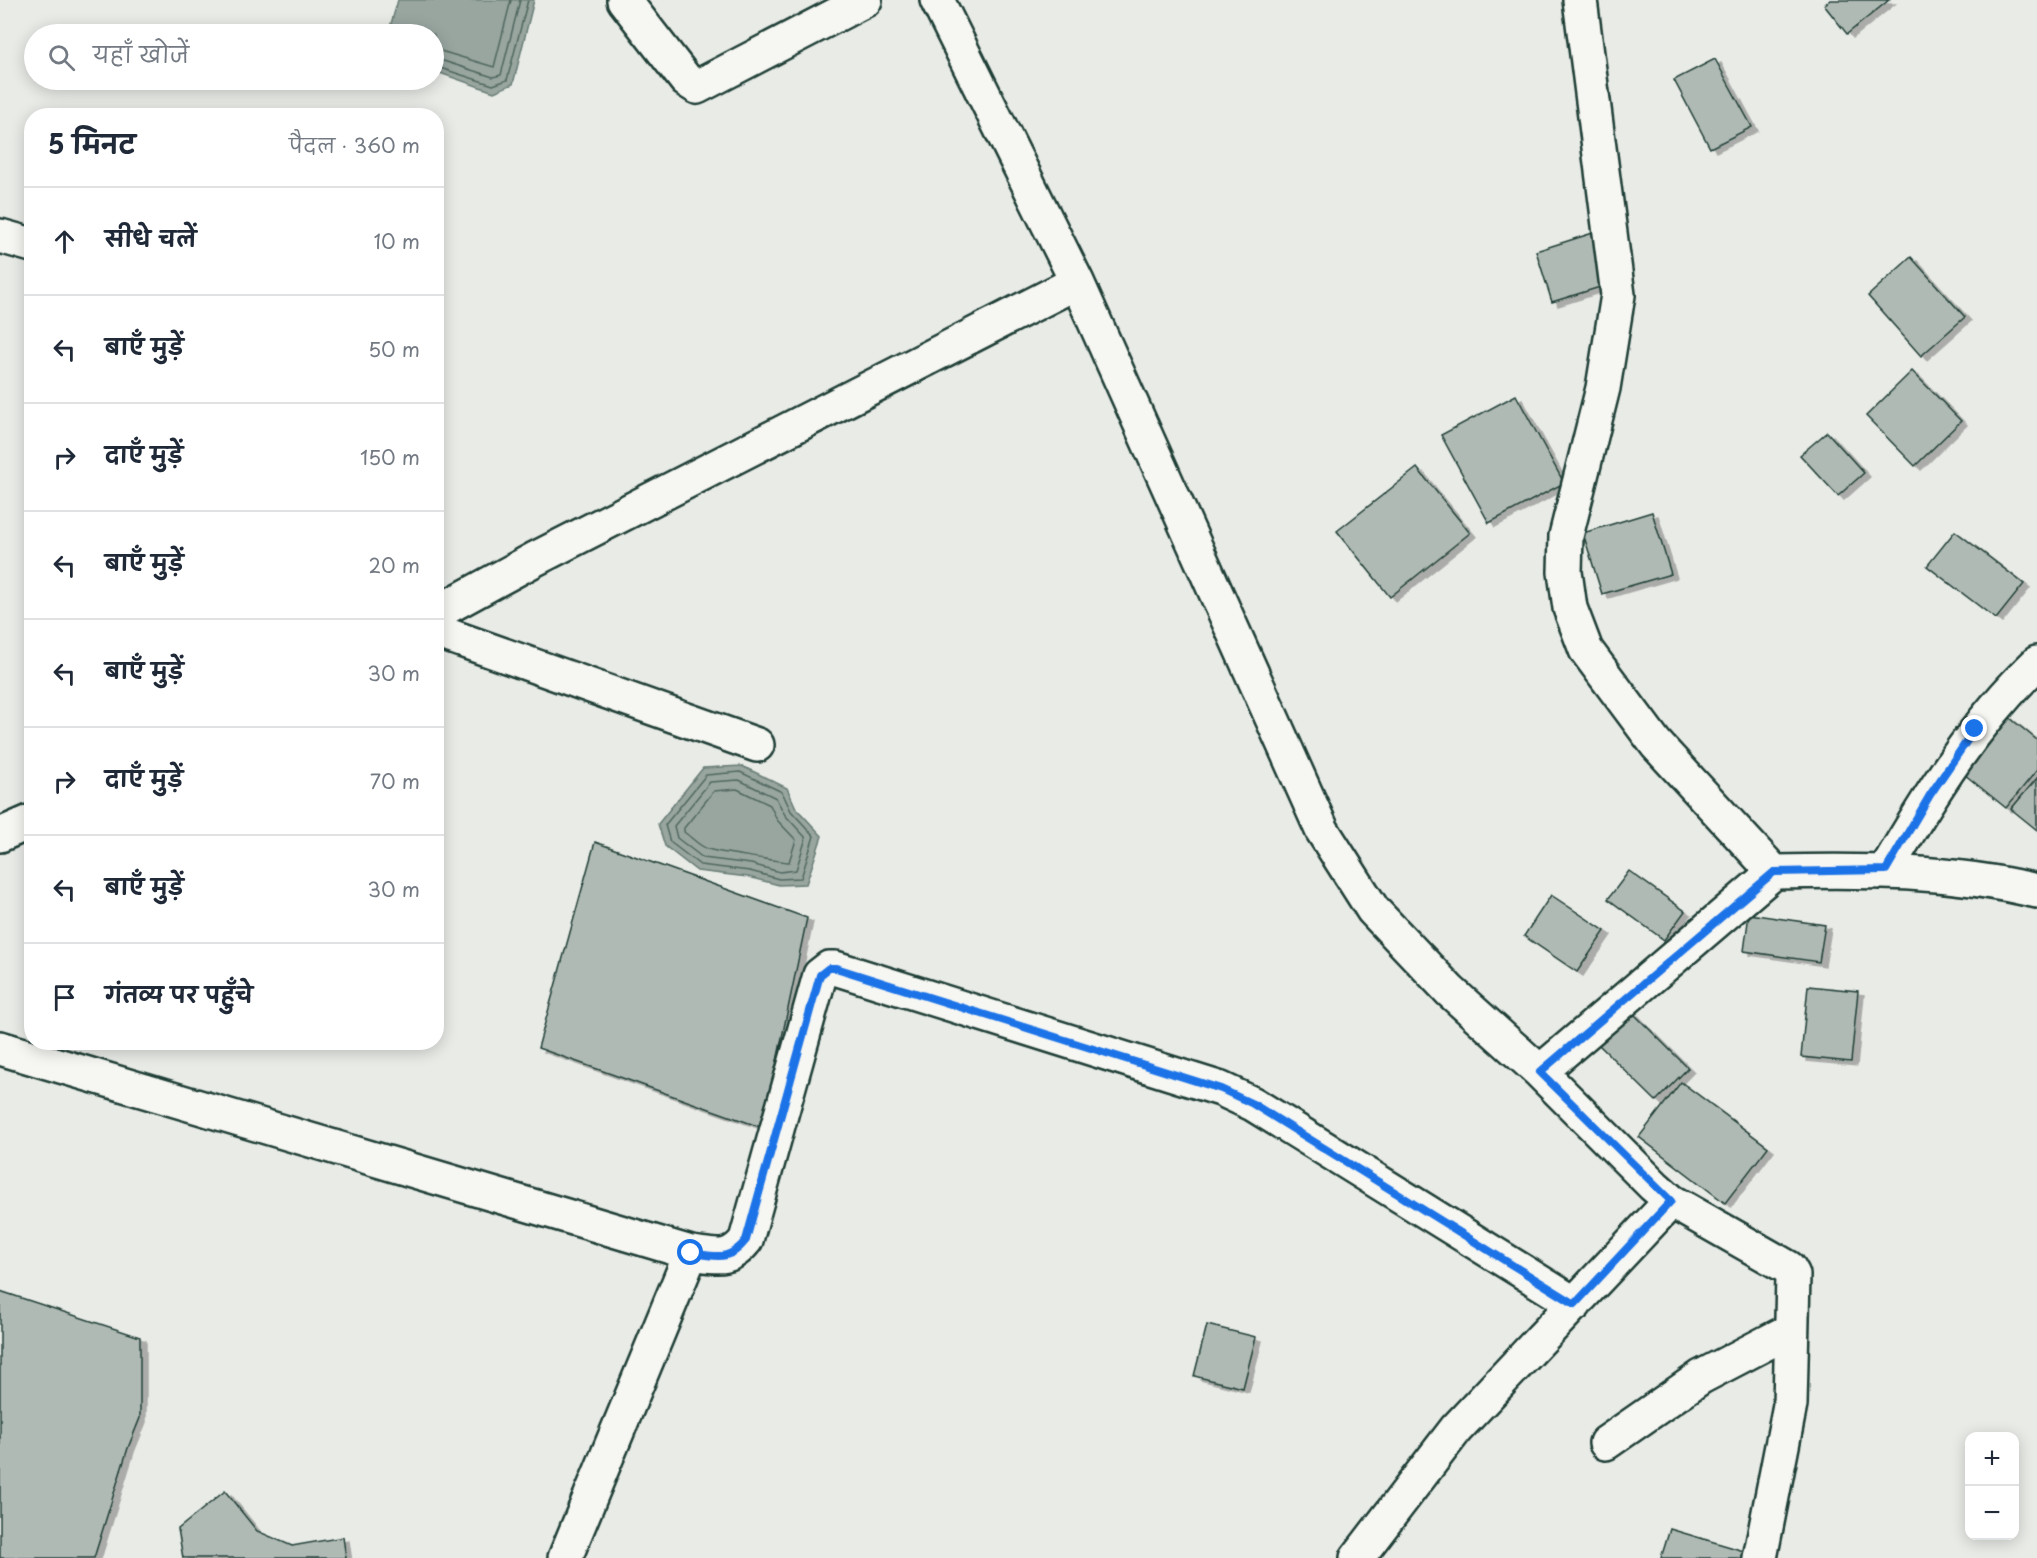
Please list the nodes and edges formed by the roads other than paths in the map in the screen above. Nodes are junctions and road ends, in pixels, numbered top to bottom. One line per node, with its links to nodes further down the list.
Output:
1 (624, 0): 2 (street)
2 (865, 0)
3 (937, 0): 7 (street)
4 (1580, 0): 15 (street)
5 (0, 236): 6 (street)
6 (24, 243)
7 (1077, 282): 8 (street); 18 (street)
8 (444, 609)
9 (444, 634): 11 (street)
10 (2037, 663): 14 (street)
11 (757, 745)
12 (24, 824): 13 (street)
13 (0, 835)
14 (1886, 870): 15 (street); 16 (street)
15 (1774, 872): 18 (street)
16 (2037, 891)
17 (0, 1048): 20 (street)
18 (1540, 1072): 19 (street)
19 (1671, 1201): 21 (street); 22 (street)
20 (691, 1253): 21 (street); 24 (street)
21 (1575, 1304): 25 (street)
22 (1791, 1330): 23 (street); 26 (street)
23 (1606, 1443)
24 (565, 1558)
25 (1357, 1558)
26 (1760, 1558)

